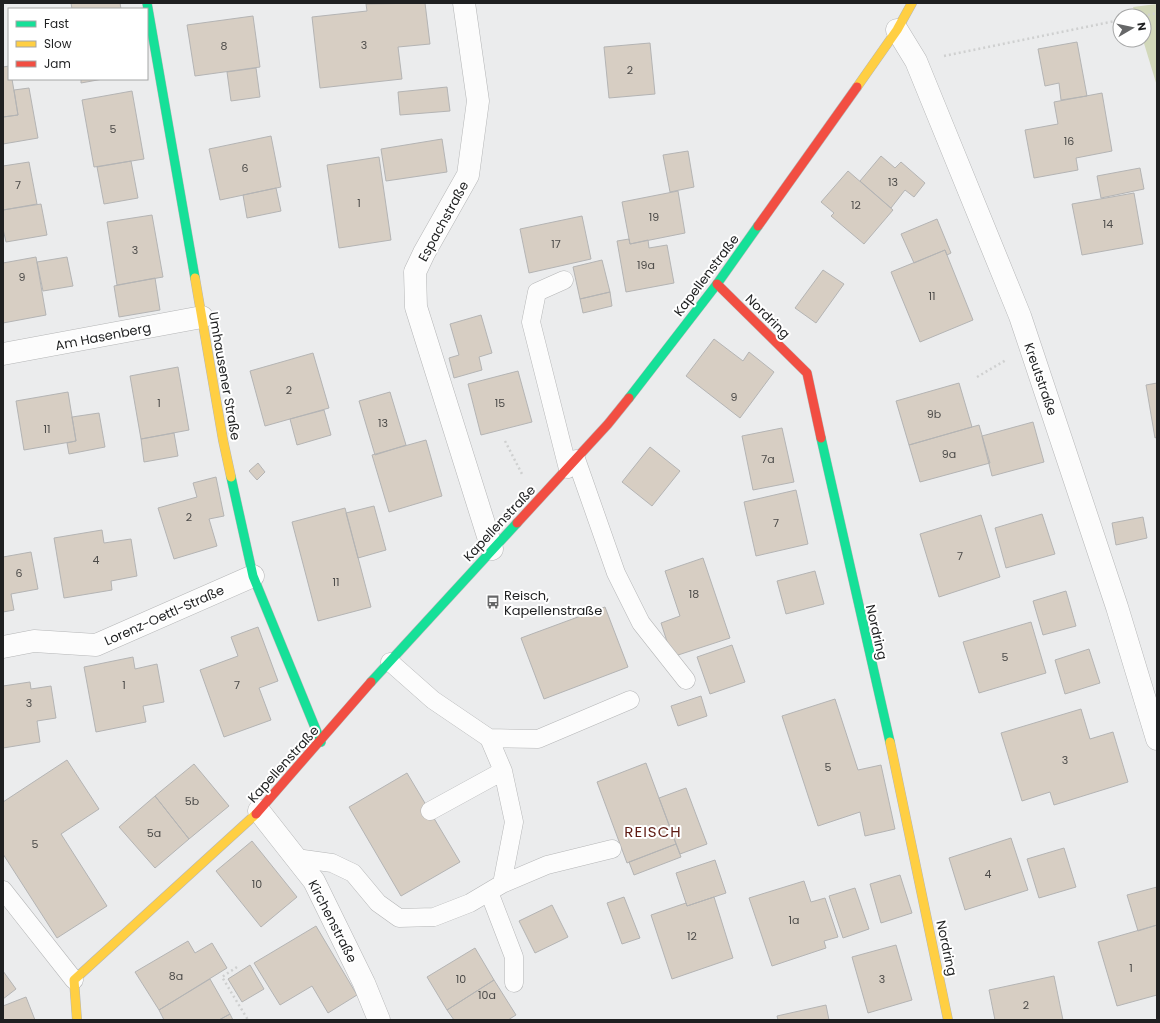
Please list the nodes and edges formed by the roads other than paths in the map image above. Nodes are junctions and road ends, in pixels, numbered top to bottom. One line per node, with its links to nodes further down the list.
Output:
1 (464, 3): 10 (street, Espachstraße)
2 (912, 3): 4 (street, Kapellenstraße)
3 (148, 9): 7 (street, Umhausener Straße)
4 (897, 30): 6 (street, Kapellenstraße); 17 (street, Kreutstraße)
5 (564, 280): 9 (lane)
6 (717, 284): 9 (street, Kapellenstraße); 30 (street, Nordring)
7 (202, 317): 8 (street, Am Hasenberg); 11 (street, Umhausener Straße)
8 (3, 354)
9 (572, 464): 10 (street, Kapellenstraße); 14 (lane)
10 (492, 549): 13 (street, Kapellenstraße)
11 (253, 576): 12 (street, Lorenz-Oettl-Straße); 18 (street, Umhausener Straße)
12 (3, 647)
13 (390, 662): 16 (lane); 18 (street, Kapellenstraße)
14 (686, 680)
15 (630, 700): 16 (lane)
16 (489, 738): 19 (lane)
17 (1157, 739)
18 (321, 742): 20 (street, Kapellenstraße)
19 (503, 771): 21 (lane); 24 (lane)
20 (259, 811): 23 (street, Kirchenstraße); 26 (street, Kapellenstraße)
21 (430, 811)
22 (612, 849): 24 (lane)
23 (296, 858): 24 (lane); 29 (street, Kirchenstraße)
24 (496, 888): 27 (lane)
25 (3, 890): 26 (lane)
26 (74, 980): 28 (street)
27 (514, 983)
28 (77, 1020)
29 (379, 1020)
30 (948, 1020)

